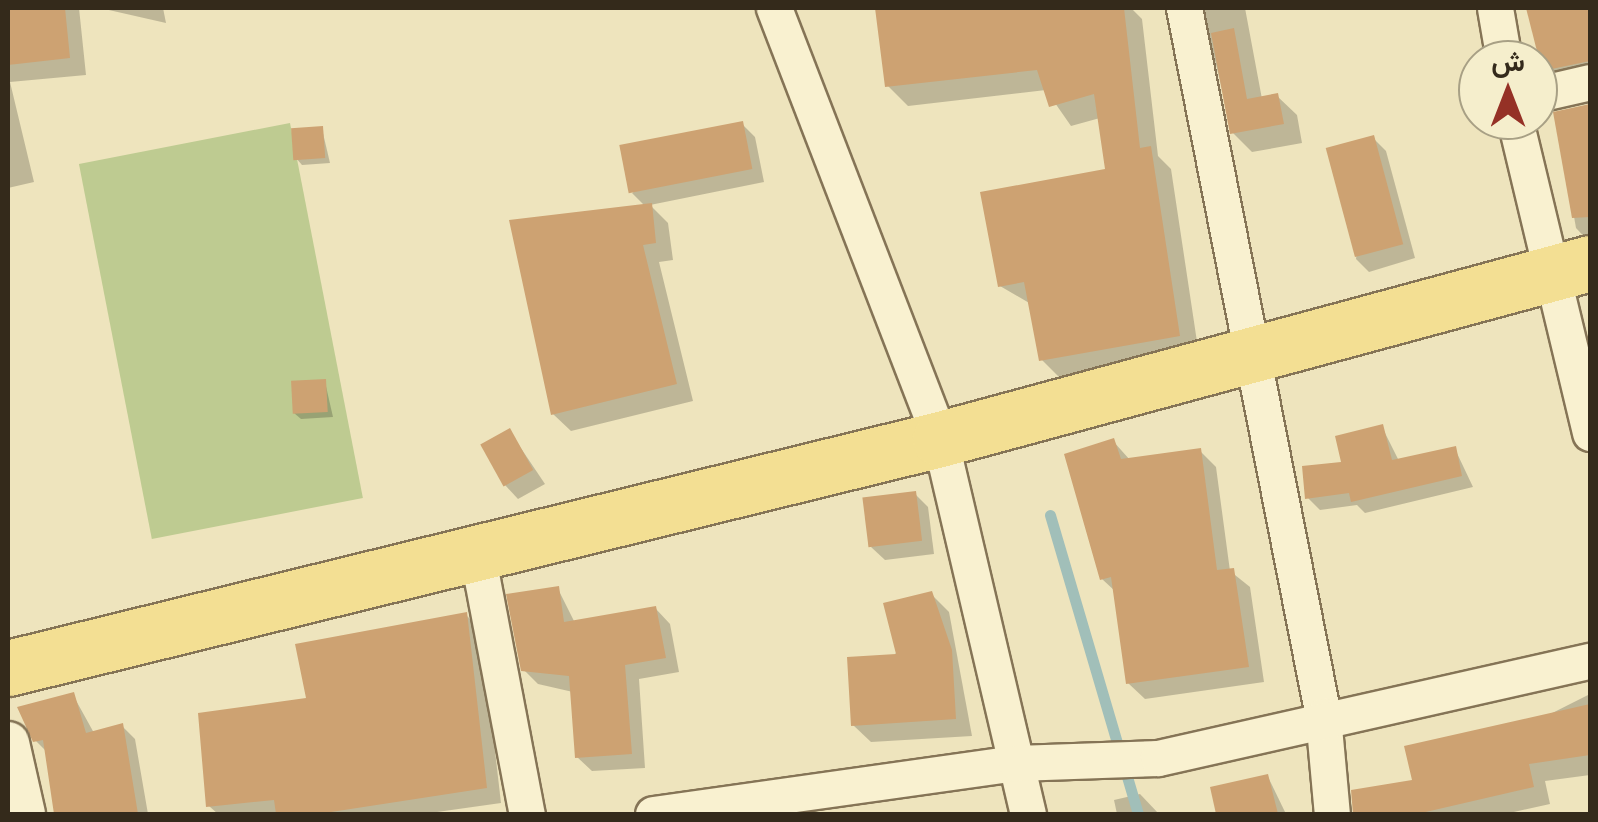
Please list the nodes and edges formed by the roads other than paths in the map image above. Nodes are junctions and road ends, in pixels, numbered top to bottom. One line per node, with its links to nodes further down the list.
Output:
1 (774, 8): 11 (street)
2 (1184, 8): 9 (street)
3 (1495, 8): 4 (street)
4 (1501, 40)
5 (1590, 82): 6 (street)
6 (1558, 89)
7 (1523, 140): 8 (street)
8 (1571, 268): 9 (main road); 10 (street)
9 (1251, 353): 11 (main road); 15 (street)
10 (1590, 432)
11 (940, 439): 12 (main road); 17 (street)
12 (477, 553): 14 (main road); 19 (street)
13 (1590, 660): 15 (street)
14 (8, 668)
15 (1323, 716): 17 (street); 22 (street)
16 (8, 743): 18 (street)
17 (1016, 763): 20 (street); 21 (street)
18 (24, 814)
19 (527, 814)
20 (653, 814)
21 (1028, 814)
22 (1332, 814)

